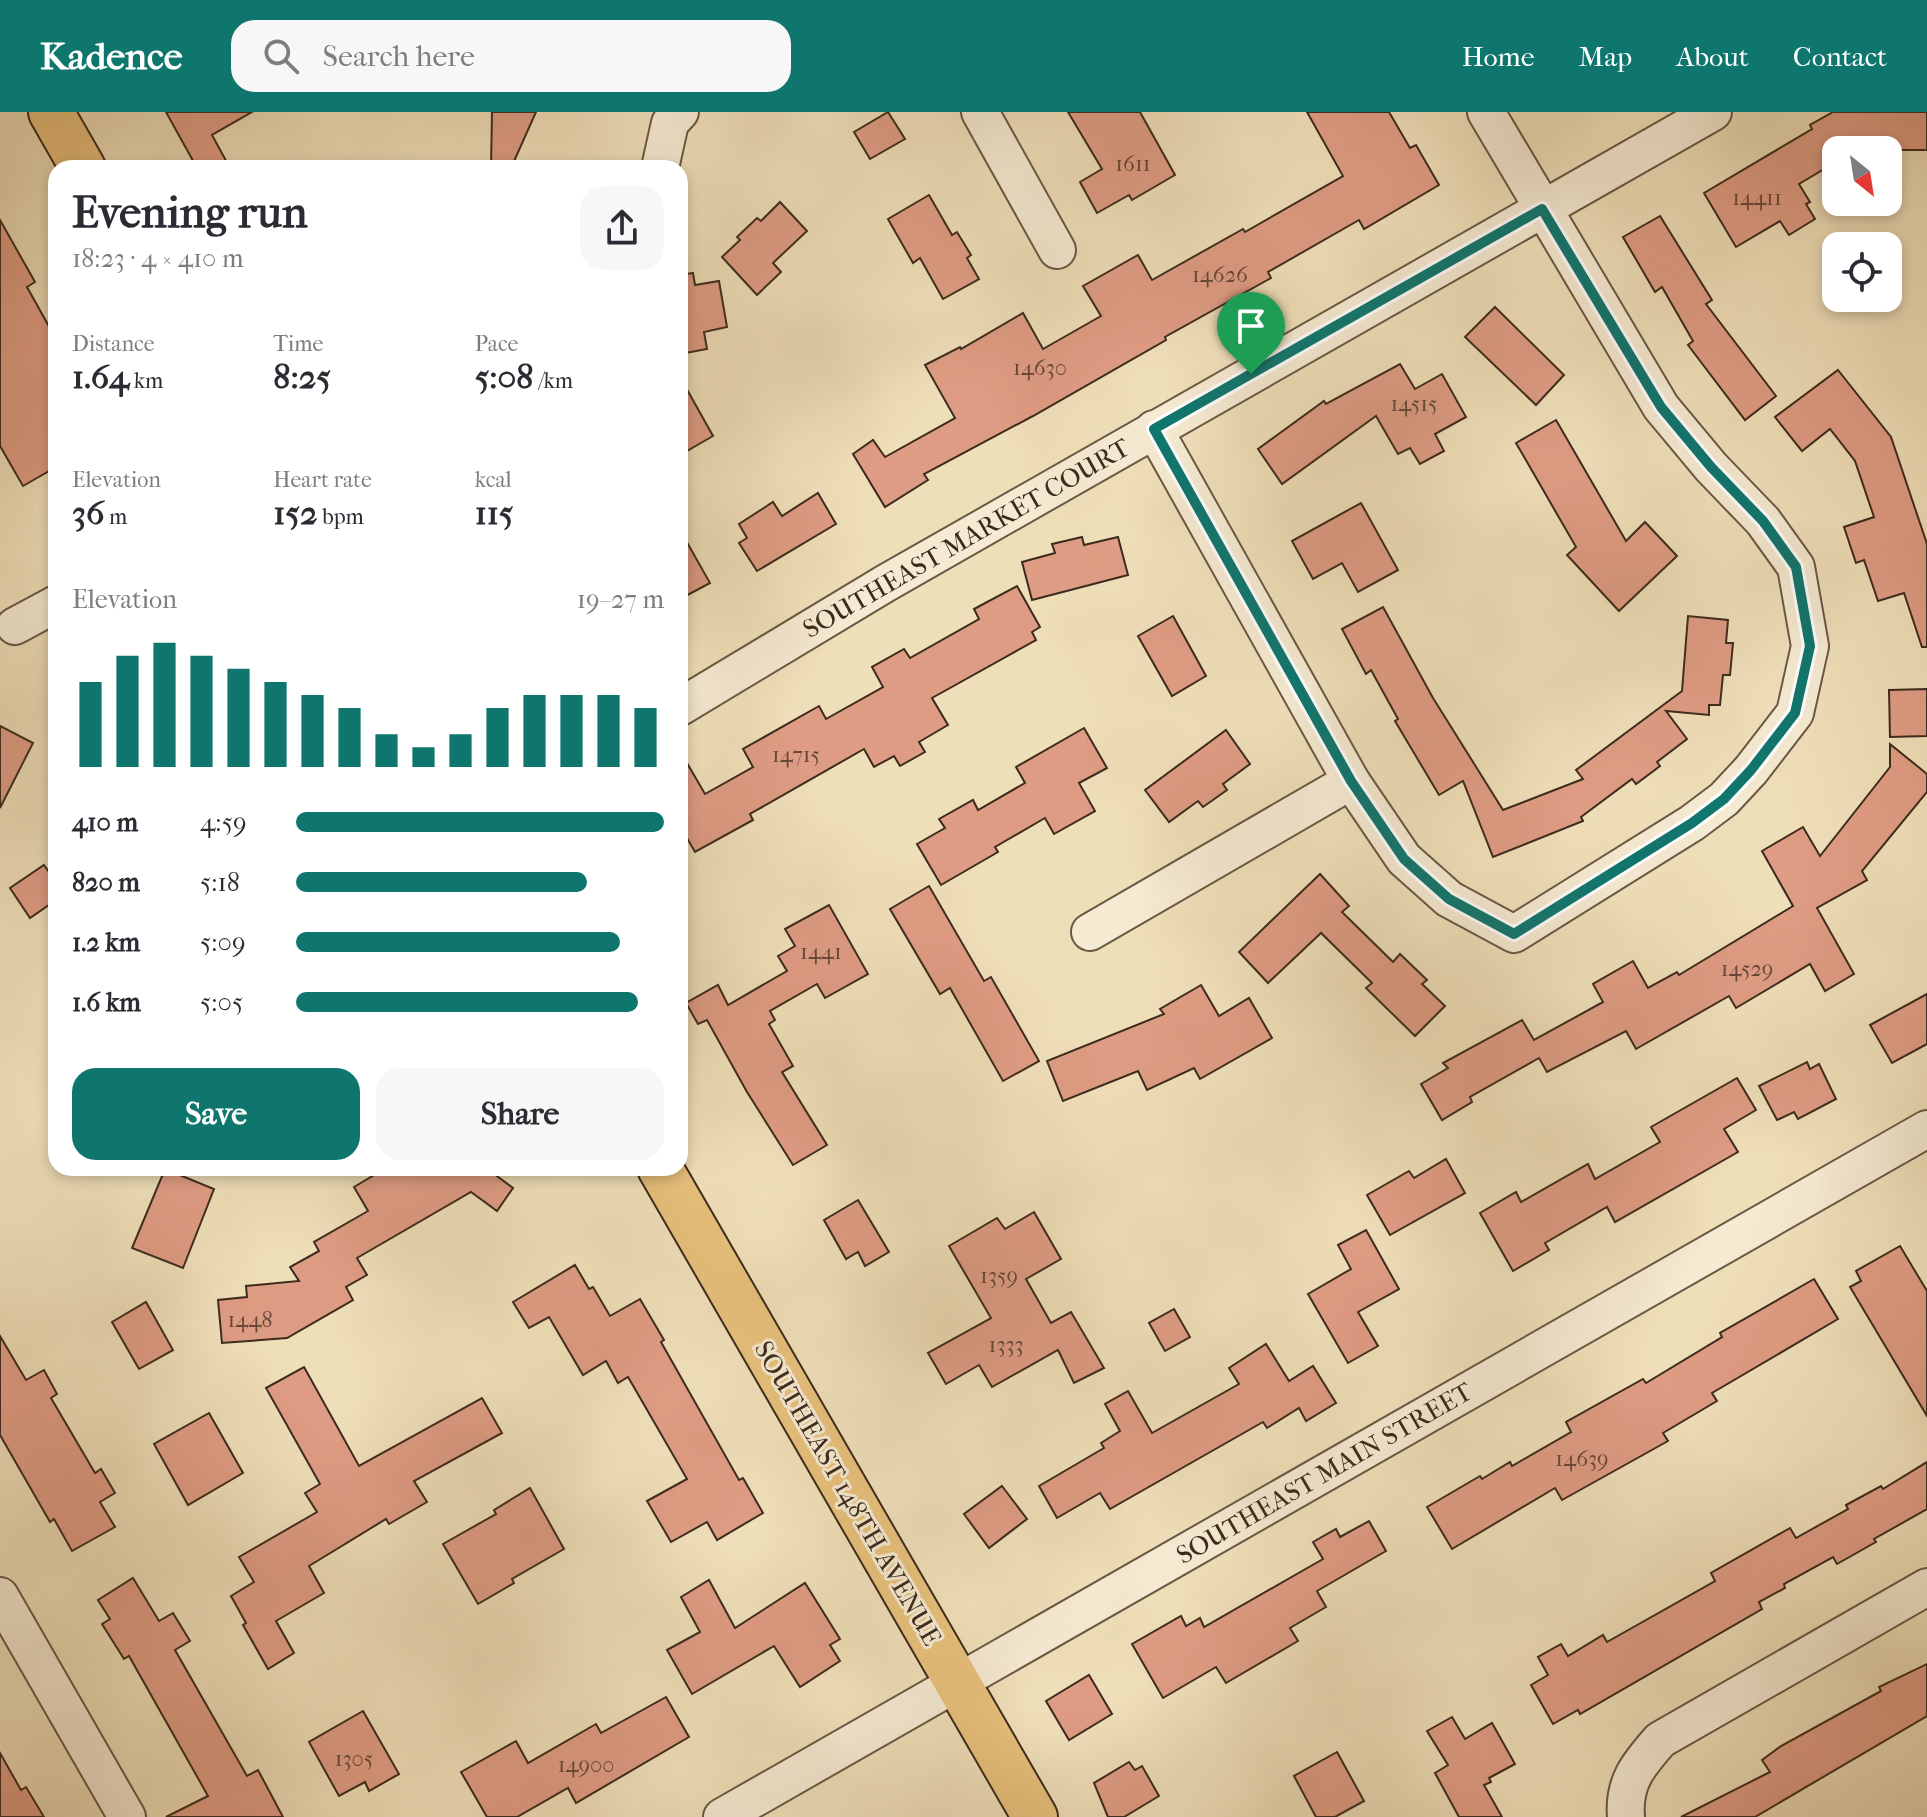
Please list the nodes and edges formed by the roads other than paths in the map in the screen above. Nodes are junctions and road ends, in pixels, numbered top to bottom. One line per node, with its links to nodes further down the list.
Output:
1 (51, 112): 6 (main road)
2 (680, 112): 7 (street)
3 (980, 112): 9 (street)
4 (1486, 112): 8 (street)
5 (1713, 112): 8 (street, SOUTHEAST MARKET COURT)
6 (78, 160)
7 (662, 160)
8 (1542, 209): 10 (street, SOUTHEAST MARKET COURT); 14 (street)
9 (1057, 250)
10 (1154, 429): 13 (street, SOUTHEAST MARKET COURT); 14 (street)
11 (48, 608): 12 (street)
12 (15, 626)
13 (688, 702)
14 (1351, 781): 15 (street)
15 (1090, 932)
16 (1926, 1132): 20 (street, SOUTHEAST MAIN STREET)
17 (665, 1176): 20 (main road, SOUTHEAST 148TH AVENUE)
18 (1927, 1587): 21 (street)
19 (0, 1596): 22 (street)
20 (957, 1682): 23 (street, SOUTHEAST MAIN STREET); 24 (main road, SOUTHEAST 148TH AVENUE)
21 (1625, 1812)
22 (127, 1817)
23 (722, 1817)
24 (1035, 1817)

